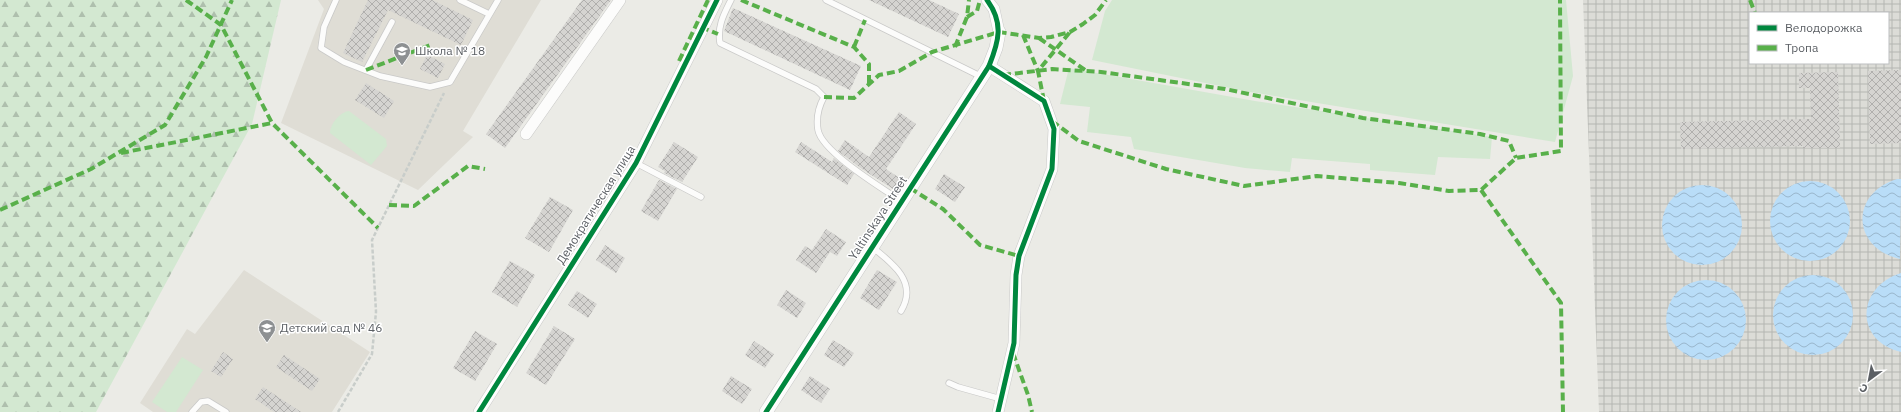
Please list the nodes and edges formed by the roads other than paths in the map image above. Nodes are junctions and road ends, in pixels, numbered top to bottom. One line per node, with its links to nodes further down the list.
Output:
1 (336, 0): 12 (lane)
2 (460, 0): 9 (lane)
3 (498, 0): 9 (lane)
4 (620, 0): 14 (street)
5 (717, 0): 15 (street, Демократическая улица)
6 (731, 0): 17 (lane)
7 (826, 0): 13 (lane)
8 (987, 0): 11 (street)
9 (489, 14): 12 (lane)
10 (392, 22): 12 (lane)
11 (999, 32): 13 (street, Yaltinskaya Street)
12 (366, 70)
13 (986, 71): 17 (street, Yaltinskaya Street); 21 (street)
14 (526, 134)
15 (636, 162): 16 (lane); 24 (street, Демократическая улица)
16 (701, 197)
17 (901, 201): 18 (street, Yaltinskaya Street)
18 (872, 247): 19 (lane); 25 (street, Yaltinskaya Street)
19 (900, 311)
20 (949, 383): 21 (lane)
21 (1001, 399): 26 (street)
22 (192, 412): 23 (lane)
23 (226, 412)
24 (479, 412)
25 (766, 412)
26 (998, 412)

